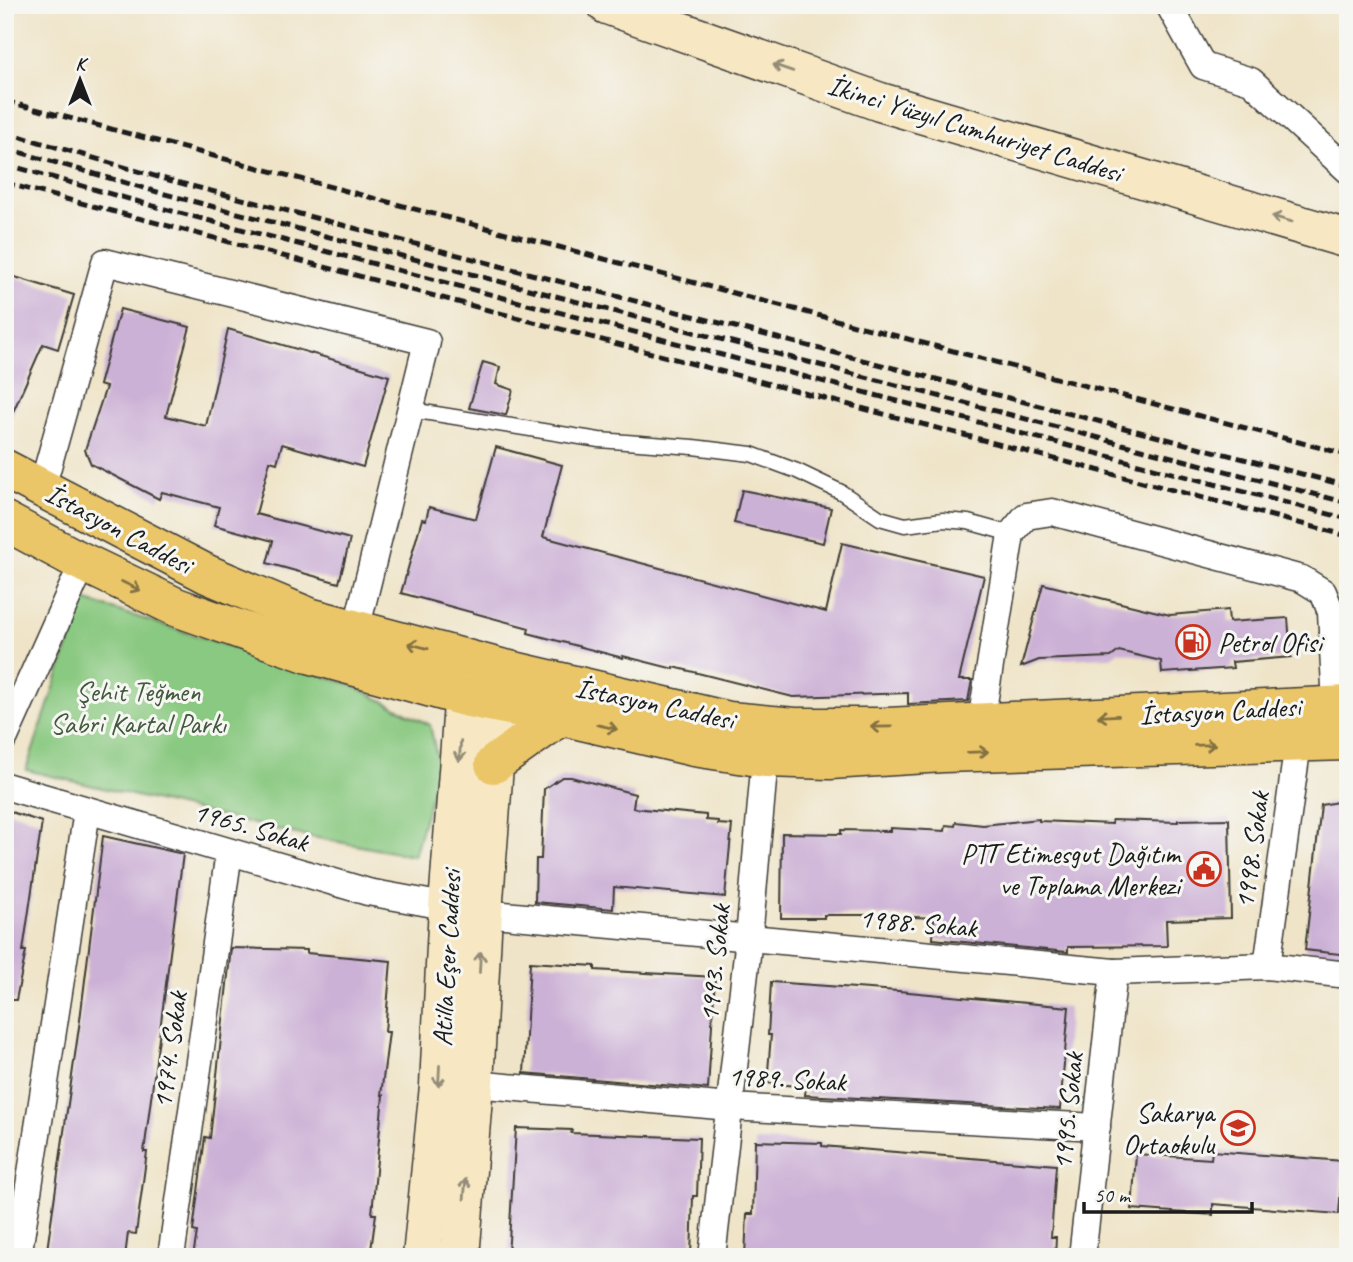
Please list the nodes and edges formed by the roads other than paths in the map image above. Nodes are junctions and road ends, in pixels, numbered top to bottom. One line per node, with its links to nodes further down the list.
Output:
1 (607, 5): 4 (main road, İkinci Yüzyıl Cumhuriyet Caddesi, one-way to 1)
2 (1169, 5): 3 (street)
3 (1348, 170)
4 (1348, 239)
5 (411, 410): 7 (street); 9 (lane); 11 (street)
6 (5, 469): 7 (main road, İstasyon Caddesi)
7 (42, 488): 11 (main road, İstasyon Caddesi)
8 (5, 521): 10 (main road, İstasyon Caddesi)
9 (1011, 534): 13 (street); 15 (street)
10 (83, 563): 12 (main road, İstasyon Caddesi, one-way to 12); 16 (street)
11 (356, 630): 12 (main road, İstasyon Caddesi, one-way to 11)
12 (483, 682): 14 (main road, İstasyon Caddesi); 15 (main road, İstasyon Caddesi, one-way to 12); 20 (main road, Atilla Eşer Caddesi); 24 (main road, Atilla Eşer Caddesi, one-way to 24)
13 (1342, 705): 15 (main road, İstasyon Caddesi, one-way to 15)
14 (561, 716): 19 (main road, İstasyon Caddesi, one-way to 19); 20 (main road)
15 (981, 722)
16 (5, 737)
17 (1348, 741): 18 (main road, İstasyon Caddesi)
18 (1298, 743): 19 (main road, İstasyon Caddesi, one-way to 18); 26 (street, 1998. Sokak)
19 (765, 758): 25 (street, 1993. Sokak)
20 (494, 764): 24 (main road, Atilla Eşer Caddesi)
21 (5, 786): 22 (street, 1965. Sokak)
22 (87, 811): 23 (street, 1965. Sokak); 32 (street)
23 (229, 852): 24 (street, 1965. Sokak); 33 (street, 1974. Sokak)
24 (465, 910): 25 (street, 1988. Sokak); 29 (main road, Atilla Eşer Caddesi, one-way to 24); 34 (main road, Atilla Eşer Caddesi, one-way to 34)
25 (749, 938): 27 (street, 1988. Sokak); 30 (street, 1993. Sokak)
26 (1267, 965): 27 (street, 1988. Sokak); 28 (street, 1988. Sokak)
27 (1114, 972): 31 (street, 1995. Sokak)
28 (1348, 975)
29 (474, 1084): 30 (street, 1989. Sokak); 35 (main road, Atilla Eşer Caddesi, one-way to 29)
30 (730, 1107): 31 (street, 1989. Sokak); 36 (street, 1993. Sokak)
31 (1097, 1127): 37 (street, 1995. Sokak)
32 (18, 1257)
33 (171, 1257)
34 (422, 1257)
35 (460, 1257)
36 (712, 1257)
37 (1082, 1257)

